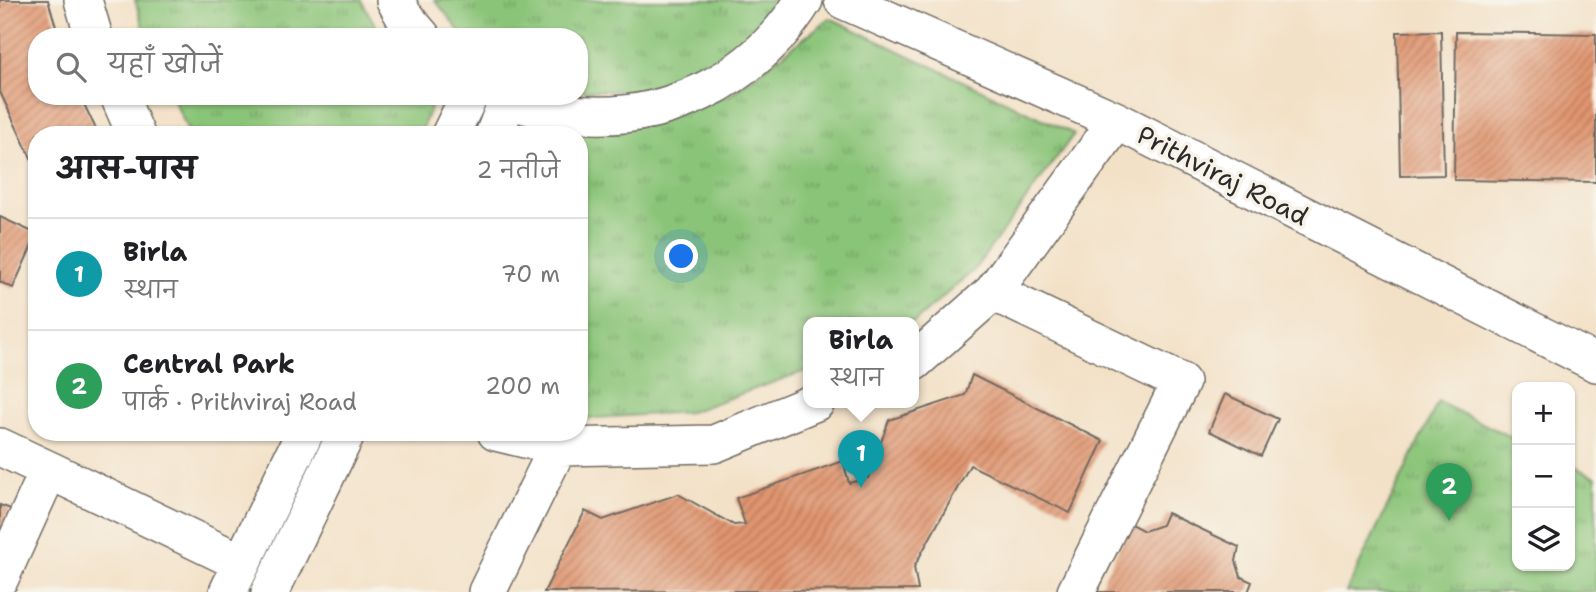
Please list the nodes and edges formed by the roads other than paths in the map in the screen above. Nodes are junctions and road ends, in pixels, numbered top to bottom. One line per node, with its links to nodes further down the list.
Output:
1 (83, 0): 5 (street)
2 (395, 0): 6 (street)
3 (804, 0): 10 (street)
4 (843, 0): 11 (street, Prithviraj Road)
5 (91, 28)
6 (414, 28)
7 (123, 105): 12 (street)
8 (465, 105): 13 (street)
9 (504, 105): 14 (street)
10 (528, 105)
11 (1117, 121): 15 (street); 17 (street, Prithviraj Road)
12 (132, 126)
13 (454, 126)
14 (497, 126)
15 (993, 292): 16 (street); 29 (street)
16 (919, 358)
17 (1596, 363)
18 (803, 407): 23 (street)
19 (301, 441): 26 (street)
20 (343, 441): 27 (street)
21 (533, 441): 23 (street)
22 (0, 447): 24 (street)
23 (558, 447): 28 (street)
24 (49, 470): 25 (street); 26 (street)
25 (0, 578)
26 (235, 578)
27 (270, 592)
28 (487, 592)
29 (1076, 592)

